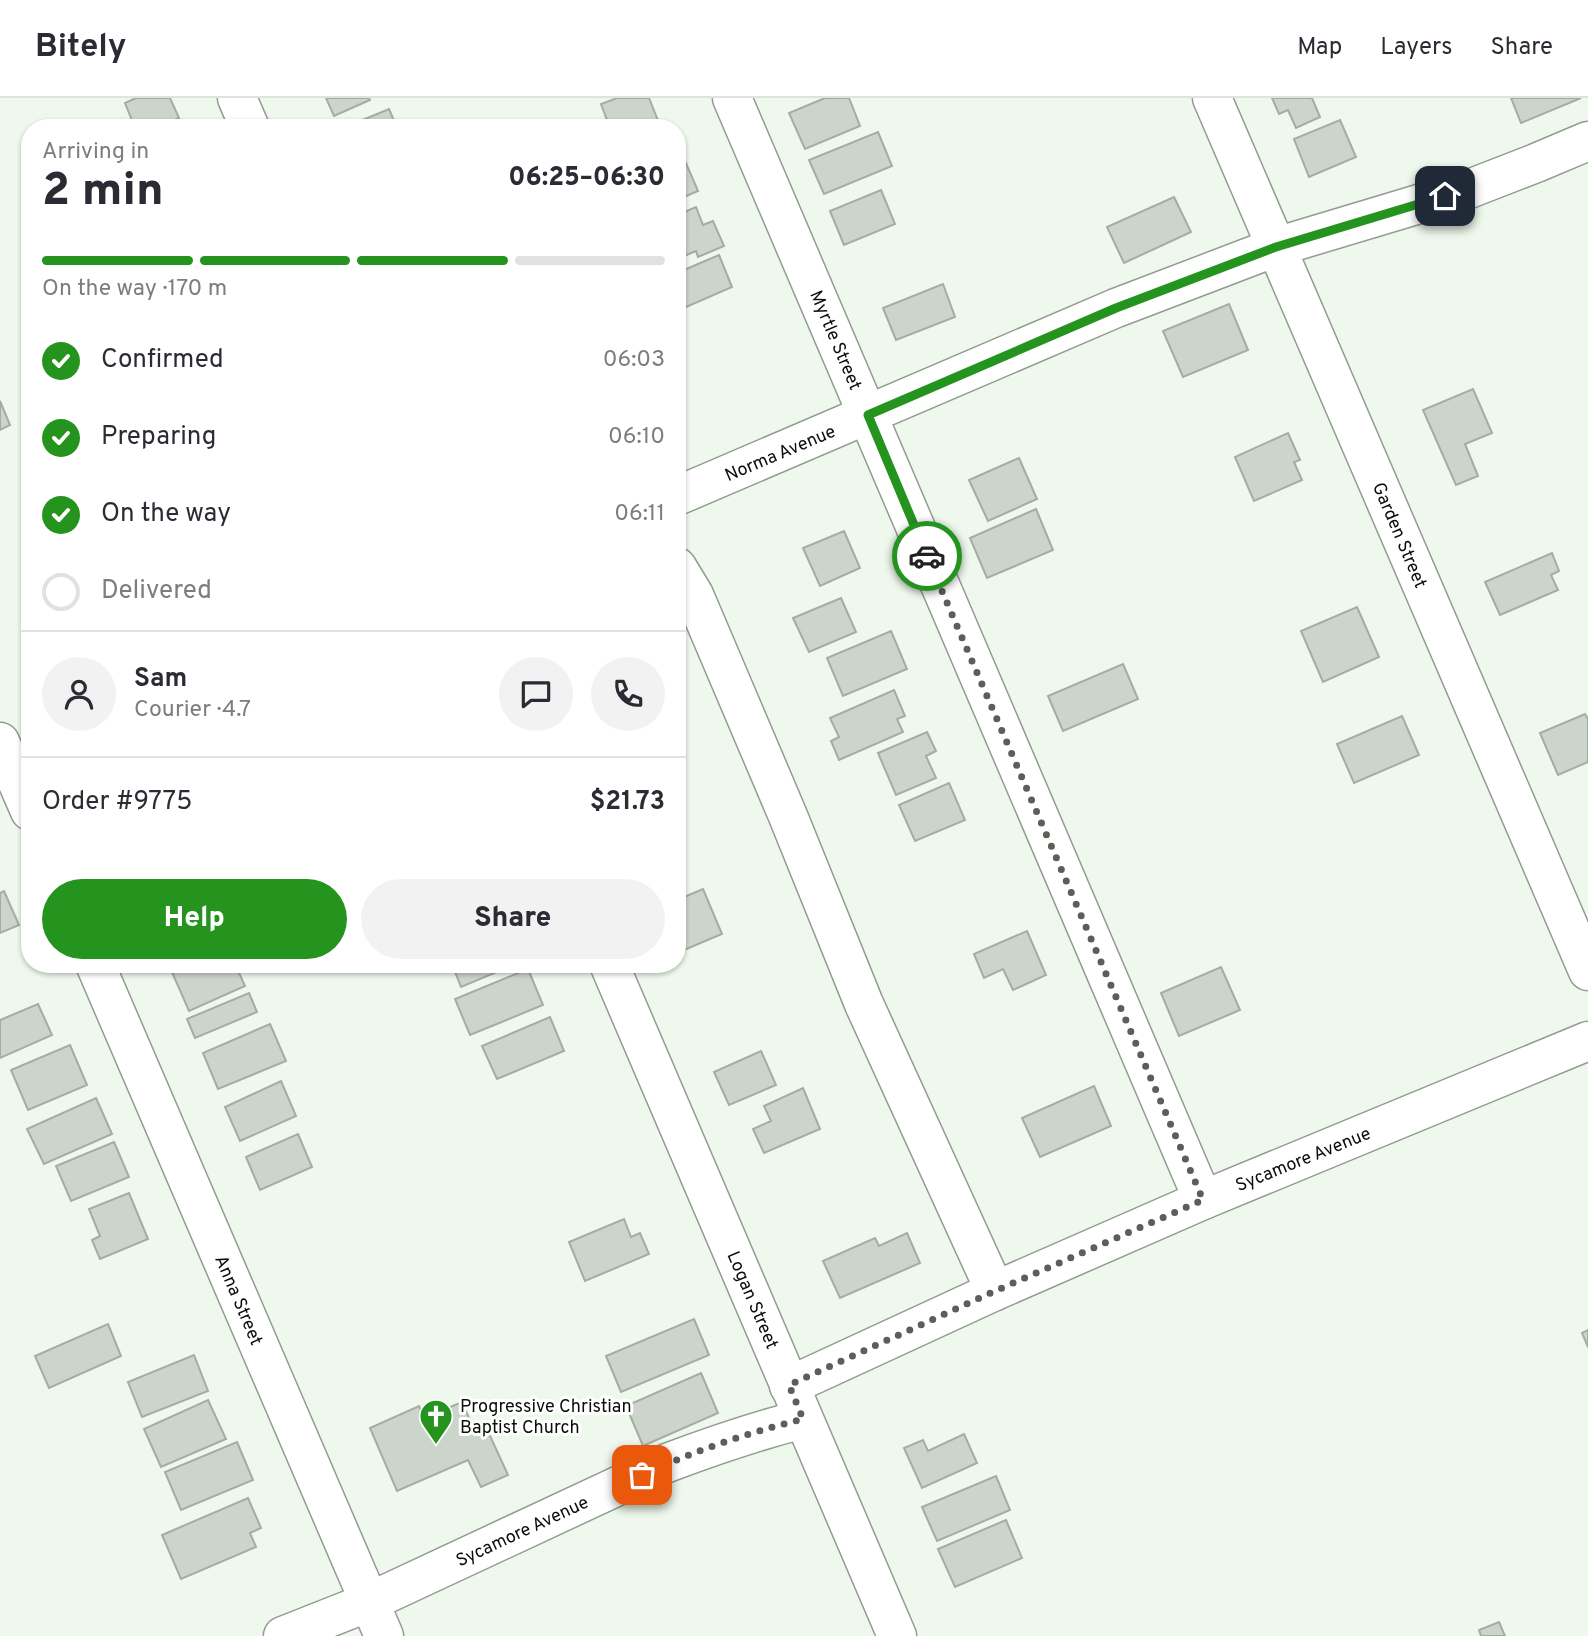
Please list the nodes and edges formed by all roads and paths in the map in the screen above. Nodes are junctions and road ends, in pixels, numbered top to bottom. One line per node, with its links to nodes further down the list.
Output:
1 (237, 98): 4 (street)
2 (732, 98): 7 (street, Myrtle Street)
3 (1212, 98): 6 (street, Garden Street)
4 (246, 119)
5 (1588, 141): 6 (street, Norma Avenue)
6 (1276, 247): 7 (street, Norma Avenue); 12 (street, Garden Street)
7 (868, 415): 8 (street, Norma Avenue); 16 (street, Myrtle Street)
8 (686, 492)
9 (686, 582): 17 (street)
10 (0, 742): 11 (street)
11 (15, 776)
12 (1588, 971)
13 (99, 973): 19 (street, Anna Street)
14 (613, 973): 18 (street, Logan Street)
15 (1588, 1041): 16 (street, Sycamore Avenue)
16 (1203, 1200): 17 (street, Sycamore Avenue)
17 (995, 1291): 18 (street, Sycamore Avenue)
18 (796, 1402): 19 (street, Sycamore Avenue); 22 (street, Logan Street)
19 (369, 1602): 20 (street, Sycamore Avenue); 21 (street, Anna Street)
20 (283, 1636)
21 (384, 1636)
22 (897, 1636)

